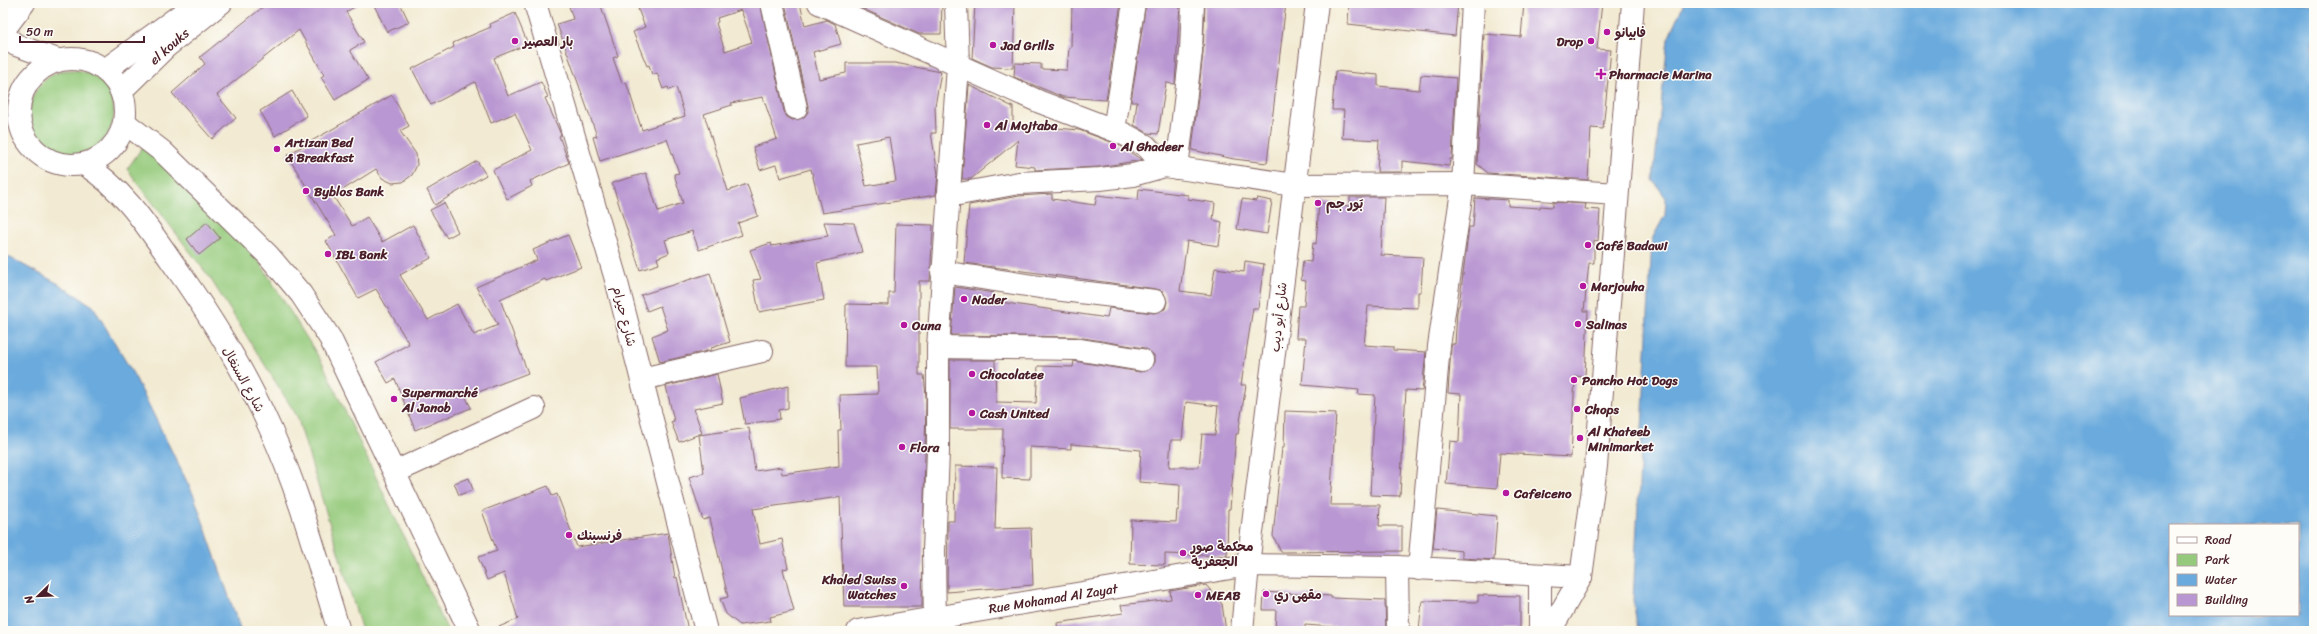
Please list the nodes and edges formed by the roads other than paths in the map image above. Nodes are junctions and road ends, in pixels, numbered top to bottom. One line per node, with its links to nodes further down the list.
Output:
1 (24, 3): 13 (street)
2 (197, 3): 17 (street, el kouks)
3 (221, 3): 18 (street, el kouks)
4 (535, 3): 35 (street, شارع حيرام)
5 (772, 3): 20 (street)
6 (819, 3): 16 (street)
7 (956, 3): 16 (street)
8 (1134, 3): 23 (street)
9 (1193, 3): 25 (street)
10 (1317, 3): 27 (street, شارع أبو ديب)
11 (1473, 3): 26 (street)
12 (1633, 3): 28 (street)
13 (3, 31)
14 (3, 35): 15 (street)
15 (58, 60): 17 (street); 21 (street)
16 (958, 66): 23 (street); 29 (street)
17 (105, 70): 18 (street)
18 (121, 91): 22 (street)
19 (3, 98): 21 (street)
20 (796, 108)
21 (19, 119): 24 (street)
22 (124, 122): 24 (street); 37 (street)
23 (1114, 130): 25 (street)
24 (84, 164): 44 (street, شارع السنغال)
25 (1171, 167): 27 (street); 29 (street)
26 (1463, 184): 27 (street); 28 (street); 40 (street)
27 (1294, 185): 38 (street, شارع أبو ديب)
28 (1617, 194): 42 (street)
29 (948, 196): 30 (street)
30 (942, 272): 31 (street); 32 (street)
31 (1155, 301)
32 (938, 347): 34 (street); 43 (street)
33 (762, 350): 35 (street)
34 (1142, 360)
35 (642, 379): 46 (street, شارع حيرام)
36 (534, 408): 37 (street)
37 (395, 472): 45 (street)
38 (1248, 565): 39 (street, Rue Mohamad Al Zayat); 43 (street, Rue Mohamad Al Zayat); 48 (street, شارع أبو ديب)
39 (1397, 567): 40 (street, Rue Mohamad Al Zayat); 49 (street)
40 (1419, 569): 41 (street, Rue Mohamad Al Zayat)
41 (1540, 576): 42 (street, Rue Mohamad Al Zayat); 50 (street)
42 (1581, 577): 51 (street)
43 (935, 624): 47 (street, Rue Mohamad Al Zayat)
44 (339, 631)
45 (470, 631)
46 (706, 631)
47 (858, 631)
48 (1242, 631)
49 (1398, 631)
50 (1540, 631)
51 (1550, 631)

